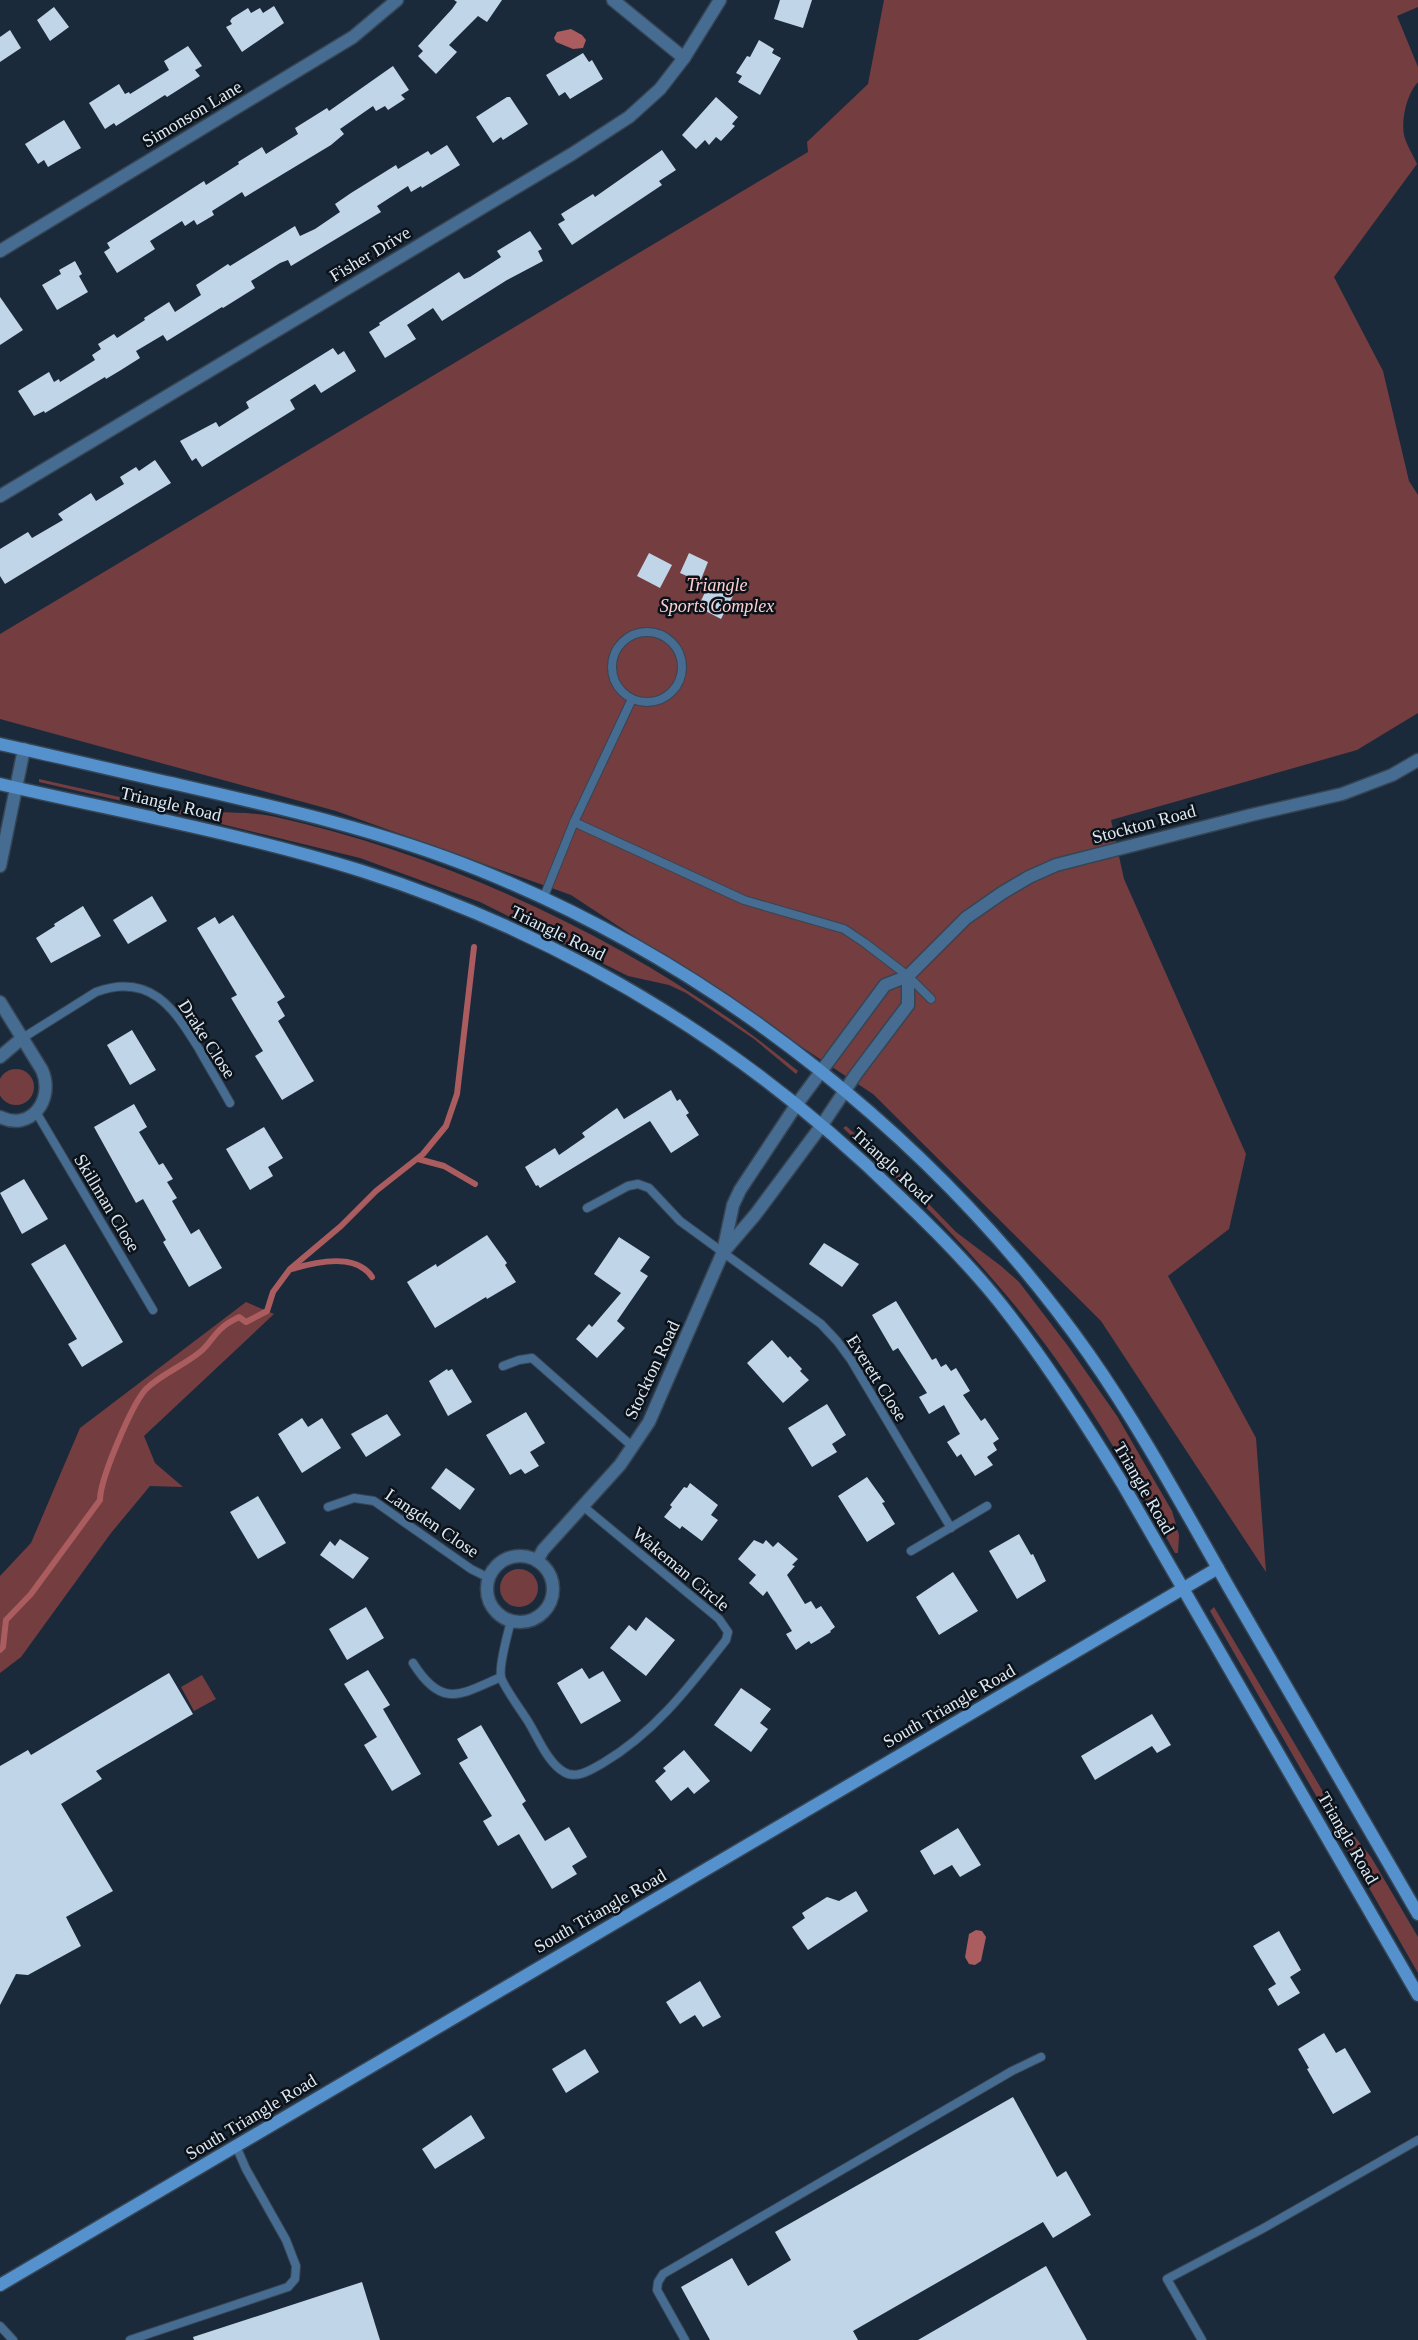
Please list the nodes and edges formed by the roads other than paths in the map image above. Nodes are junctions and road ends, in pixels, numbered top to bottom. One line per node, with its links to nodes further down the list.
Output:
1 (397, 0): 5 (street, Simonson Lane)
2 (613, 0): 4 (street)
3 (720, 0): 4 (street, Fisher Drive)
4 (684, 58): 6 (street, Fisher Drive)
5 (0, 251)
6 (0, 496)
7 (632, 699): 7 (lane); 13 (lane)
8 (0, 744): 9 (street, Triangle Road)
9 (24, 749): 12 (street); 15 (street, Triangle Road)
10 (1418, 760): 16 (street, Stockton Road)
11 (0, 784): 12 (street, Triangle Road)
12 (17, 788): 14 (street); 24 (street, Triangle Road)
13 (574, 822): 15 (lane); 16 (lane)
14 (0, 866)
15 (542, 899): 21 (street, Triangle Road)
16 (908, 976): 17 (lane); 21 (street, Stockton Road); 22 (street, Stockton Road)
17 (931, 998)
18 (0, 1002): 19 (street)
19 (21, 1039): 20 (street); 23 (lane, Drake Close); 25 (street)
20 (0, 1057)
21 (821, 1073): 22 (street, Triangle Road); 24 (street, Stockton Road)
22 (845, 1092): 27 (street, Stockton Road); 39 (street, Triangle Road)
23 (230, 1103)
24 (797, 1104): 27 (street, Triangle Road); 29 (street, Stockton Road)
25 (36, 1112): 26 (street); 30 (lane, Skillman Close)
26 (0, 1117)
27 (822, 1125): 29 (street, Stockton Road); 41 (street, Triangle Road)
28 (587, 1208): 29 (lane, Everett Close)
29 (723, 1252): 32 (street, Stockton Road); 36 (lane, Everett Close)
30 (153, 1310)
31 (503, 1366): 32 (lane)
32 (633, 1447): 35 (street, Stockton Road)
33 (328, 1506): 40 (lane, Langden Close)
34 (987, 1506): 36 (lane)
35 (584, 1507): 38 (street, Stockton Road); 44 (lane, Wakeman Circle)
36 (951, 1528): 37 (lane)
37 (911, 1551)
38 (537, 1561): 40 (street); 42 (street)
39 (1218, 1568): 41 (street, South Triangle Road); 45 (street, Triangle Road)
40 (489, 1578): 42 (street)
41 (1183, 1589): 46 (street, Triangle Road); 49 (street, South Triangle Road)
42 (511, 1621): 44 (lane)
43 (413, 1663): 44 (lane)
44 (501, 1677)
45 (1418, 1914)
46 (1418, 1994)
47 (1041, 2057): 54 (lane)
48 (1418, 2140): 55 (lane)
49 (236, 2146): 50 (street, South Triangle Road); 53 (lane)
50 (0, 2285)
51 (0, 2326): 52 (lane)
52 (13, 2340)
53 (130, 2340)
54 (685, 2340)
55 (1202, 2340)

